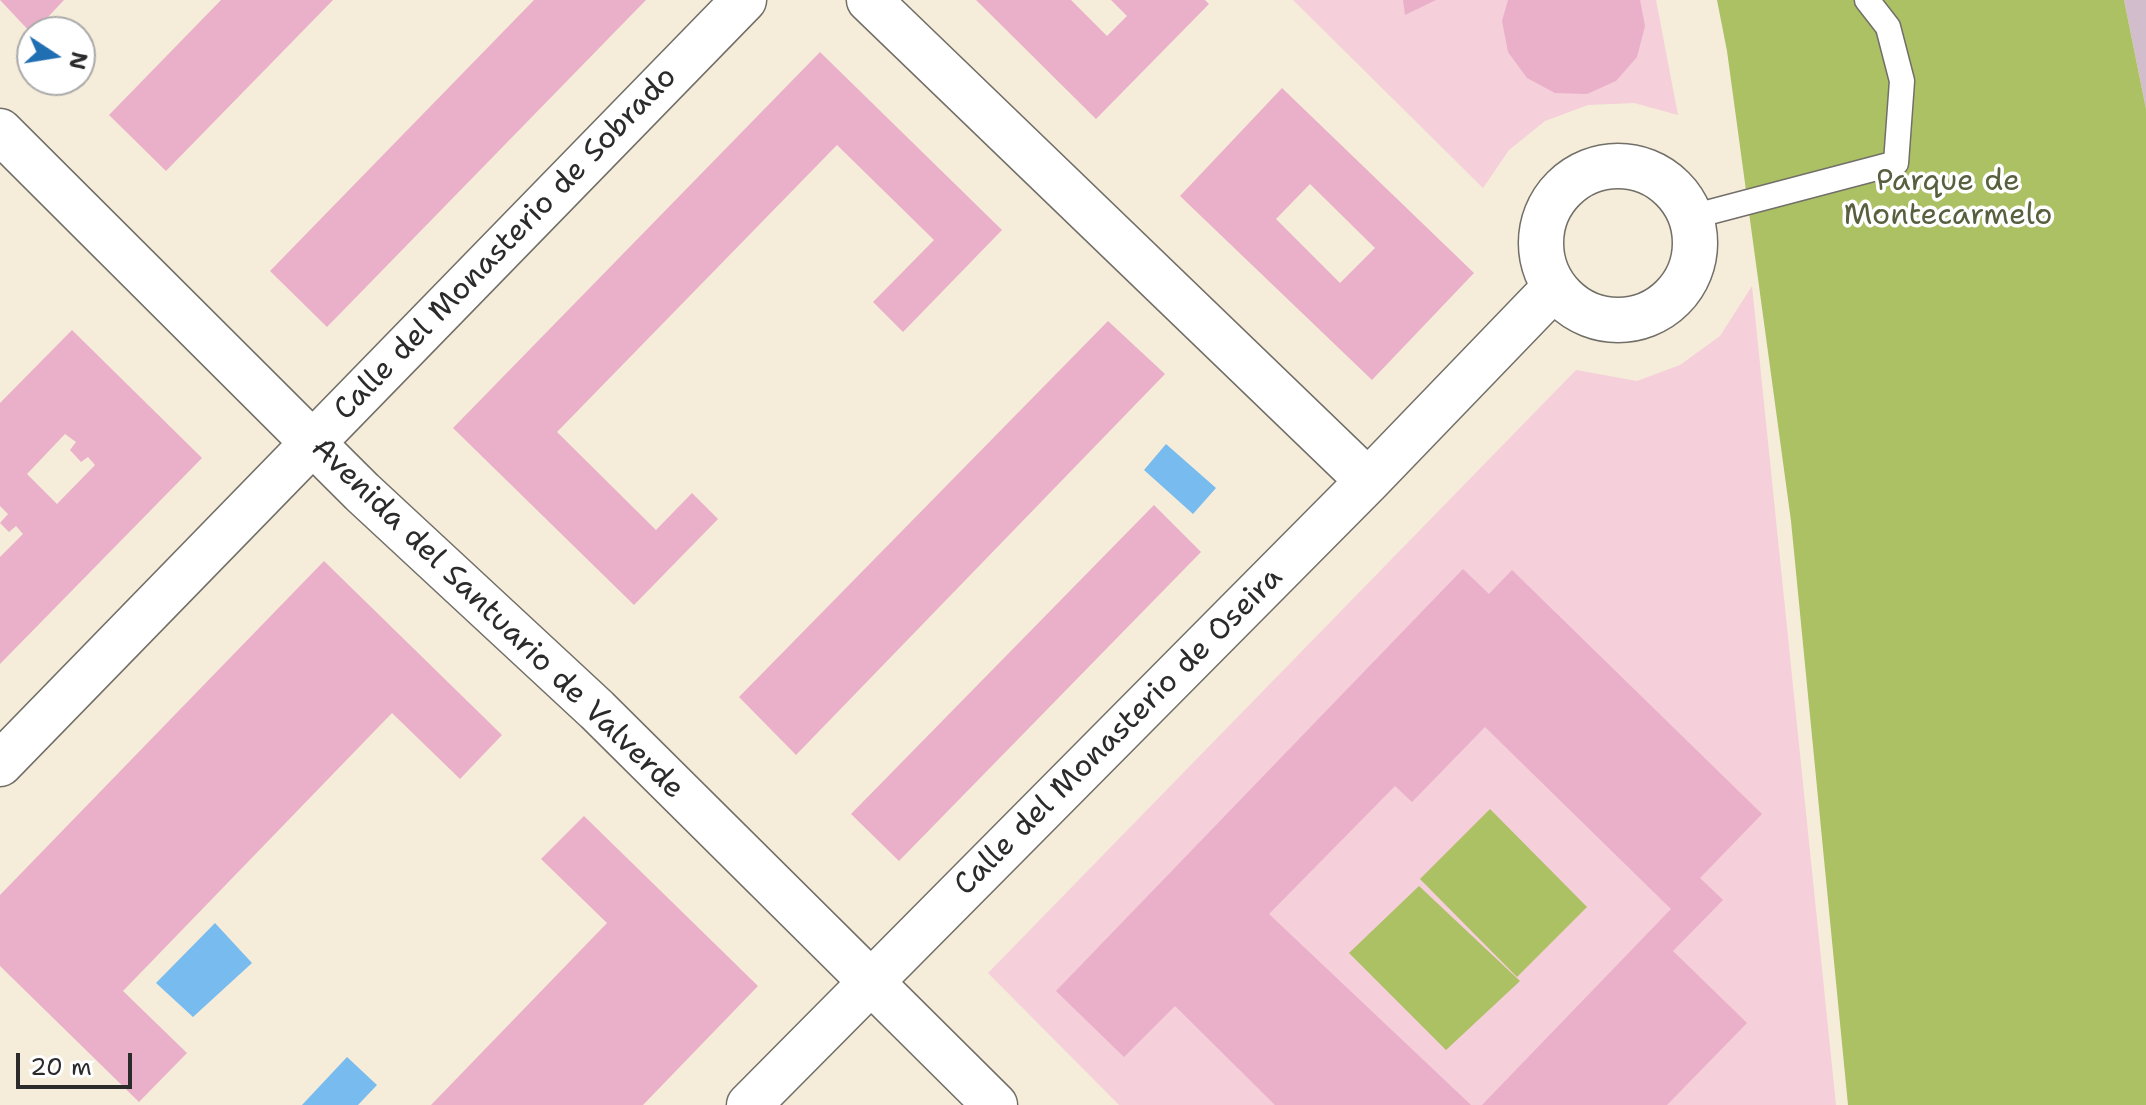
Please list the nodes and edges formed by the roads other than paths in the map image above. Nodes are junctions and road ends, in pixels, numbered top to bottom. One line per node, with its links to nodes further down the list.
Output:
1 (744, 0): 7 (street, Calle del Monasterio de Sobrado)
2 (869, 0): 8 (street)
3 (1867, 0): 5 (lane)
4 (0, 131): 7 (street, Avenida del Santuario de Valverde)
5 (1691, 217): 6 (street); 6 (street)
6 (1554, 288): 8 (street, Calle del Monasterio de Oseira)
7 (311, 443): 9 (street, Calle del Monasterio de Sobrado); 10 (street, Avenida del Santuario de Valverde)
8 (1368, 481): 10 (street, Calle del Monasterio de Oseira)
9 (0, 764)
10 (868, 982): 11 (street, Calle del Monasterio de Oseira); 12 (street, Avenida del Santuario de Valverde)
11 (749, 1105)
12 (995, 1105)

